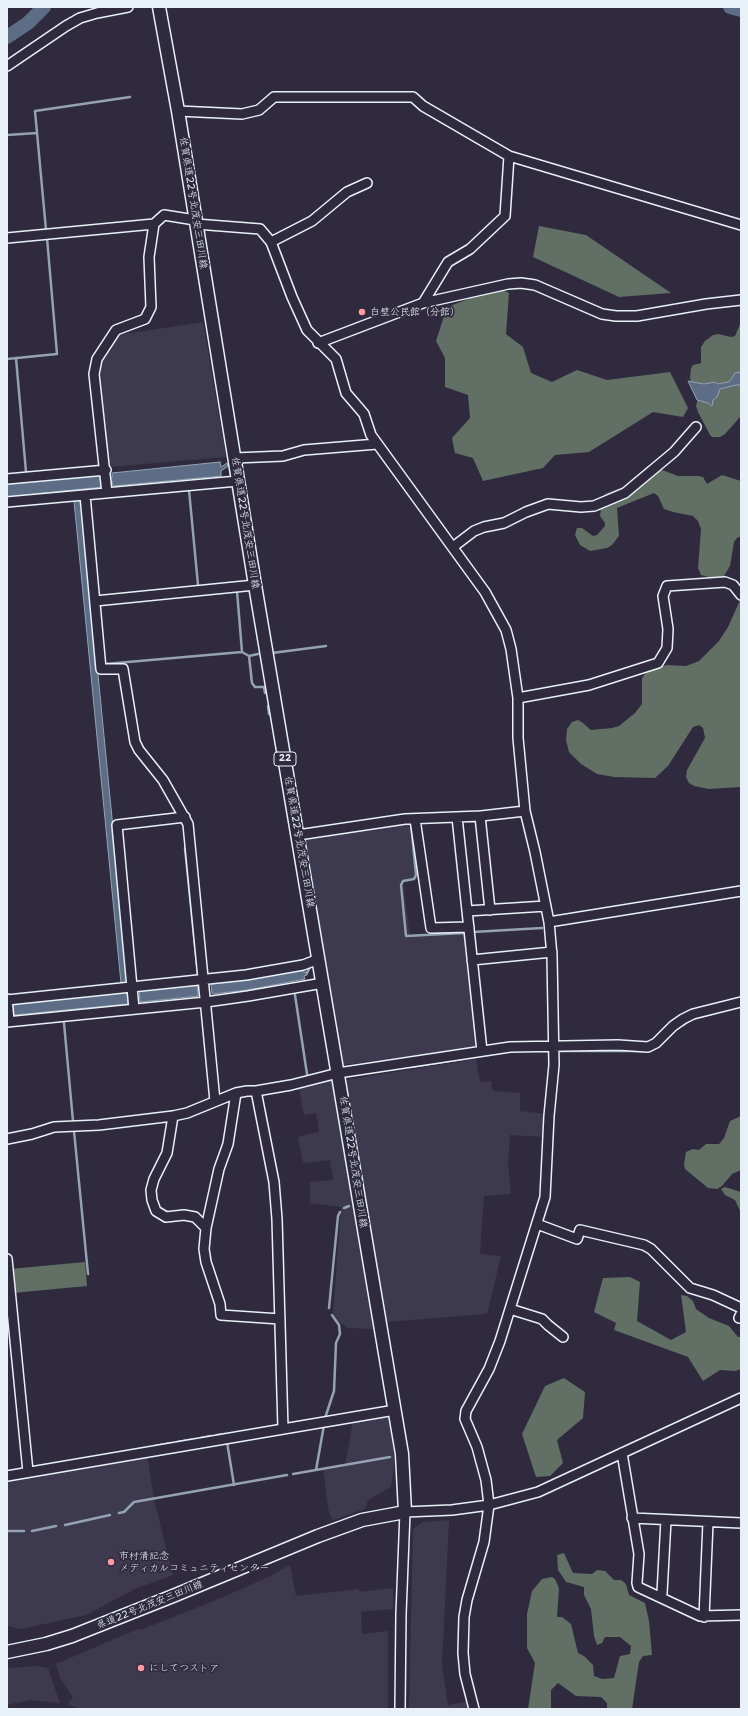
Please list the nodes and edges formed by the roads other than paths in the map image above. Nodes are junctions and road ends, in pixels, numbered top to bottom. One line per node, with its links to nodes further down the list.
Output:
1 (128, 7): 3 (street)
2 (160, 7): 4 (main road, 佐賀県道22号北茂安三田川線 / 22)
3 (7, 66)
4 (178, 111): 5 (street); 7 (main road, 佐賀県道22号北茂安三田川線 / 22)
5 (509, 156): 9 (street); 13 (street)
6 (367, 183): 11 (street)
7 (195, 222): 8 (street); 11 (street); 17 (main road, 佐賀県道22号北茂安三田川線 / 22)
8 (154, 224): 10 (street); 18 (street)
9 (741, 225)
10 (7, 238)
11 (271, 242): 14 (street)
12 (741, 300): 13 (street)
13 (423, 303): 14 (street)
14 (318, 343): 16 (street)
15 (696, 427): 24 (street)
16 (377, 444): 17 (street); 24 (street)
17 (235, 458): 20 (main road, 佐賀県道22号北茂安三田川線 / 22)
18 (106, 477): 19 (street); 21 (street)
19 (7, 479)
20 (238, 481): 21 (street); 25 (main road, 佐賀県道22号北茂安三田川線 / 22)
21 (108, 493): 22 (street)
22 (85, 495): 23 (street); 27 (street)
23 (7, 502)
24 (453, 547): 28 (street)
25 (255, 585): 27 (street); 34 (main road, 佐賀県道22号北茂安三田川線 / 22)
26 (741, 595): 28 (street)
27 (95, 601): 31 (street)
28 (518, 698): 29 (street)
29 (525, 811): 30 (street); 36 (street)
30 (480, 816): 32 (street); 37 (street)
31 (185, 817): 44 (street); 46 (street)
32 (457, 817): 33 (street); 38 (street)
33 (415, 819): 34 (street); 40 (street)
34 (298, 835): 42 (main road, 佐賀県道22号北茂安三田川線 / 22)
35 (741, 890): 39 (street)
36 (546, 906): 37 (street); 39 (street)
37 (490, 910): 38 (street)
38 (467, 912): 40 (street)
39 (549, 922): 41 (street)
40 (469, 927): 43 (street)
41 (552, 952): 43 (street); 52 (street)
42 (319, 959): 44 (street); 45 (main road, 佐賀県道22号北茂安三田川線 / 22)
43 (472, 960): 53 (street)
44 (204, 979): 46 (street); 48 (street)
45 (323, 983): 48 (street); 54 (main road, 佐賀県道22号北茂安三田川線 / 22)
46 (132, 987): 47 (street); 50 (street)
47 (7, 999): 51 (street)
48 (206, 1002): 50 (street); 57 (street)
49 (741, 1002): 52 (street)
50 (134, 1009): 51 (street)
51 (8, 1022)
52 (554, 1047): 53 (street); 60 (street)
53 (482, 1051): 54 (street)
54 (338, 1073): 55 (street); 68 (main road, 佐賀県道22号北茂安三田川線 / 22)
55 (256, 1092): 56 (street); 65 (street)
56 (236, 1093): 57 (street); 61 (street)
57 (215, 1101): 58 (street)
58 (173, 1116): 59 (street); 61 (street)
59 (7, 1139)
60 (537, 1224): 63 (street); 64 (street)
61 (206, 1228): 65 (street)
62 (7, 1259): 71 (street)
63 (741, 1308)
64 (510, 1309): 66 (street); 73 (street)
65 (280, 1319): 69 (street)
66 (563, 1337)
67 (741, 1398): 70 (street)
68 (394, 1410): 69 (street); 74 (main road, 佐賀県道22号北茂安三田川線 / 22)
69 (283, 1429): 71 (street)
70 (622, 1453): 73 (street); 75 (street)
71 (28, 1472): 72 (street)
72 (7, 1476)
73 (489, 1505): 74 (street); 84 (street)
74 (405, 1512): 82 (main road, 県道22号北茂安三田川線); 83 (street)
75 (632, 1518): 76 (street); 79 (street)
76 (666, 1520): 77 (street); 79 (street)
77 (708, 1522): 78 (street); 81 (street)
78 (741, 1523)
79 (660, 1597): 81 (street)
80 (741, 1614): 81 (street)
81 (704, 1617)
82 (7, 1652)
83 (400, 1709)
84 (474, 1709)

